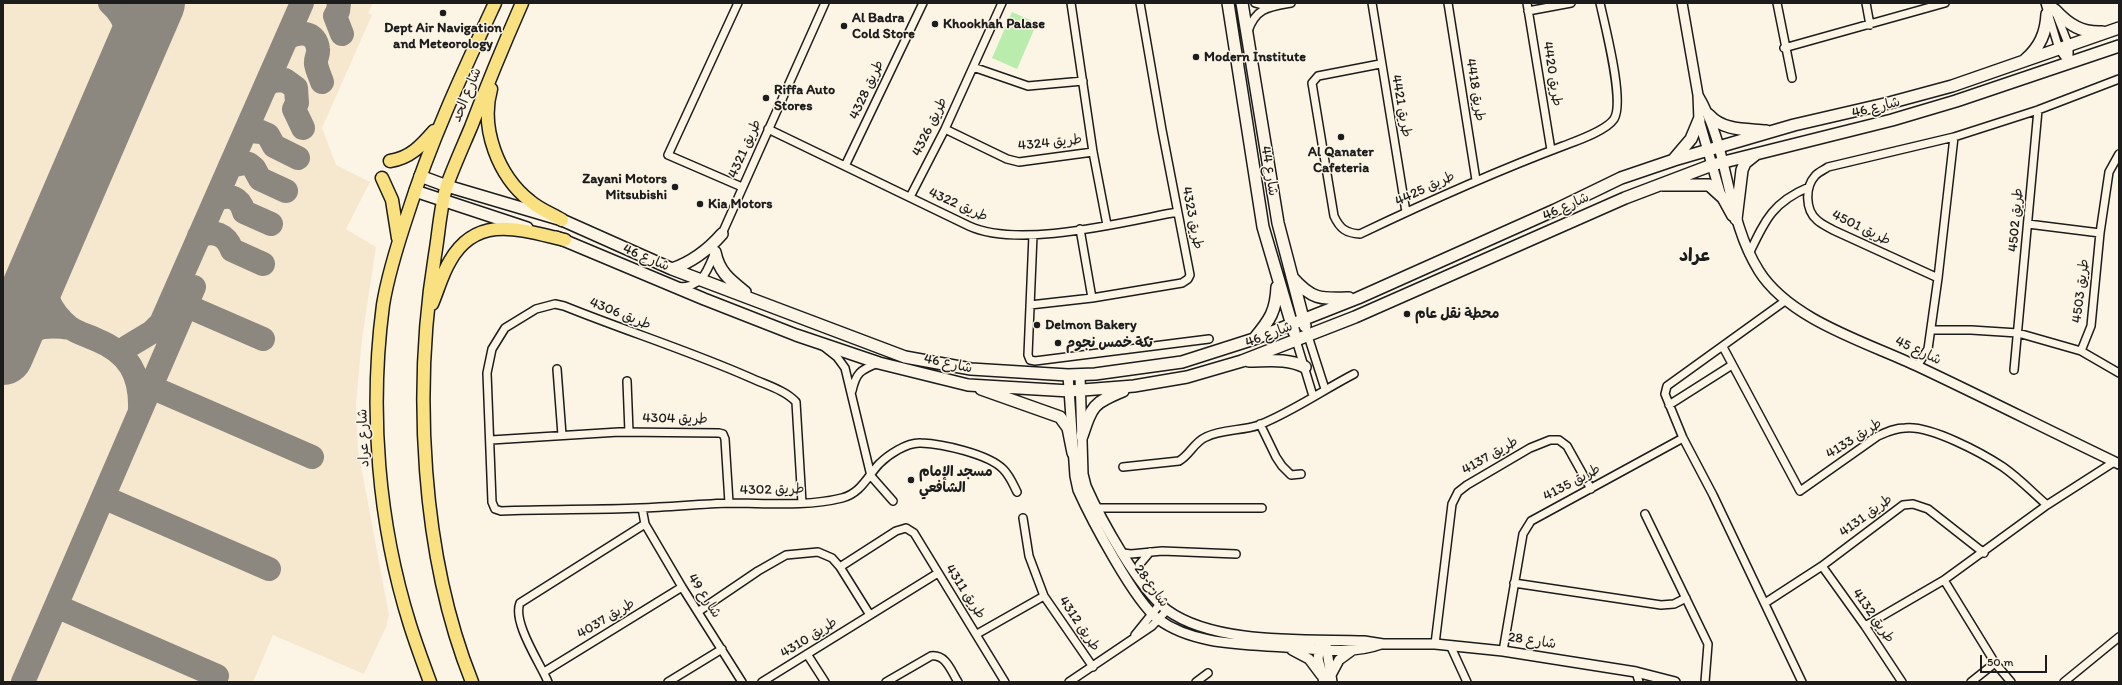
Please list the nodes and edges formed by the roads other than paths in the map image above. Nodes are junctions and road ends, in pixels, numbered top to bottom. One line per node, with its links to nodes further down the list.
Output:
1 (494, 3): 41 (main road, شارع الحد)
2 (522, 3): 28 (main road, شارع الحد)
3 (738, 3): 61 (street)
4 (825, 3): 42 (street, طريق 4321)
5 (923, 3): 55 (street, طريق 4328)
6 (1002, 3): 35 (street, طريق 4326)
7 (1071, 3): 38 (street, طريق 4324)
8 (1140, 3): 67 (street, طريق 4323)
9 (1228, 3): 83 (main road, شارع 44)
10 (1242, 3): 27 (main road, شارع 44)
11 (1255, 3): 22 (street)
12 (1291, 3): 22 (street)
13 (1372, 3): 34 (street, طريق 4421)
14 (1448, 3): 58 (street, طريق 4418)
15 (1527, 3): 24 (street, طريق 4420)
16 (1571, 3): 24 (street)
17 (1600, 3): 47 (street, طريق 4425)
18 (1682, 3): 40 (street)
19 (1777, 3): 30 (street)
20 (1866, 3): 25 (street)
21 (1945, 3): 25 (street)
22 (1269, 7): 27 (street)
23 (2050, 7): 26 (main road); 31 (street); 32 (main road)
24 (1528, 11): 47 (street, طريق 4420)
25 (1870, 24): 30 (street)
26 (2117, 29): 31 (main road, شارع 46)
27 (1247, 32): 82 (main road, شارع 44)
28 (503, 46): 60 (main road, شارع الحد); 69 (main road)
29 (2119, 46): 33 (main road, شارع 46)
30 (1784, 48): 36 (street)
31 (2064, 48): 32 (main road, شارع 46); 33 (street)
32 (2022, 62): 44 (main road, شارع 46)
33 (2069, 63): 49 (main road, شارع 46)
34 (1380, 64): 68 (street, طريق 4421); 68 (street, طريق 4425)
35 (973, 67): 38 (street); 43 (street, طريق 4326)
36 (1792, 78)
37 (2119, 79): 39 (street)
38 (1083, 81): 50 (street, طريق 4324)
39 (2038, 110): 45 (street); 71 (street, طريق 4502)
40 (1704, 117): 44 (main road); 46 (street, شارع 45); 48 (street, شارع 45); 52 (main road)
41 (439, 126): 53 (main road); 56 (main road, شارع الحد)
42 (768, 129): 55 (street, طريق 4322); 61 (street, طريق 4321)
43 (945, 129): 50 (street, طريق 4324); 65 (street, طريق 4326)
44 (1773, 132): 46 (main road, شارع 46)
45 (1954, 137): 62 (street); 84 (street)
46 (1718, 147): 48 (main road, شارع 46); 54 (street, شارع 45)
47 (1551, 150): 58 (street, طريق 4425)
48 (1708, 150): 52 (main road, شارع 46); 54 (street, شارع 45)
49 (1763, 151): 54 (main road, شارع 46); 70 (main road)
50 (1093, 152): 72 (street, طريق 4324)
51 (2119, 154): 74 (street, طريق 4503)
52 (1674, 160): 88 (main road, شارع 46)
53 (390, 161)
54 (1717, 163): 59 (main road, شارع 46); 64 (street, شارع 45); 70 (street, شارع 45)
55 (845, 166): 65 (street, طريق 4322)
56 (420, 176): 60 (main road, شارع 46); 63 (main road, شارع الحد)
57 (382, 178): 78 (main road)
58 (1476, 180): 68 (street, طريق 4425)
59 (1654, 185): 64 (main road); 97 (main road, شارع 46)
60 (447, 186): 66 (main road, شارع الحد); 69 (main road, شارع 46)
61 (742, 187): 75 (street, طريق 4321)
62 (1809, 187): 80 (street); 84 (street, طريق 4501)
63 (415, 191): 66 (main road, شارع 46); 78 (main road, شارع عراد)
64 (1722, 196): 70 (street, شارع 45)
65 (910, 197): 76 (street, طريق 4322)
66 (444, 200): 77 (main road, شارع 46); 92 (main road)
67 (1177, 212): 72 (street, طريق 4322); 87 (street, طريق 4323)
68 (1406, 212)
69 (562, 220): 81 (main road, شارع 46)
70 (1737, 223): 80 (street, شارع 45)
71 (2028, 224): 74 (street); 96 (street, طريق 4502)
72 (1107, 225): 73 (street, طريق 4322)
73 (1080, 229): 76 (street, طريق 4322); 87 (street)
74 (2100, 233): 103 (street, طريق 4503)
75 (722, 234): 79 (street, طريق 4321); 81 (main road)
76 (1033, 235): 91 (street)
77 (565, 240): 86 (main road, شارع 46); 92 (main road)
78 (398, 243): 186 (main road, شارع عراد)
79 (715, 252): 85 (street, طريق 4321); 89 (main road)
80 (1749, 254): 90 (street, شارع 45)
81 (672, 269): 85 (main road, شارع 46)
82 (1291, 275): 88 (main road); 93 (main road, شارع 44)
83 (1278, 278): 94 (main road, شارع 44); 99 (main road)
84 (1938, 278): 95 (street)
85 (702, 280): 86 (street); 89 (main road, شارع 46)
86 (674, 287): 101 (main road, شارع 46)
87 (1092, 298): 91 (street, طريق 4323)
88 (1358, 298): 93 (main road, شارع 46)
89 (755, 300): 112 (main road, شارع 46)
90 (1785, 301): 102 (street); 107 (street, شارع 45)
91 (1030, 305): 98 (street)
92 (427, 316): 187 (main road)
93 (1303, 320): 94 (main road, شارع 46); 97 (main road, شارع 44)
94 (1292, 325): 99 (main road, شارع 46); 100 (main road, شارع 44)
95 (1930, 330): 96 (street); 107 (street)
96 (2018, 333): 103 (street); 110 (street, طريق 4502)
97 (1308, 336): 100 (main road, شارع 46); 118 (street)
98 (1210, 339)
99 (1254, 339): 114 (main road, شارع 46)
100 (1296, 340): 104 (main road, شارع 46); 108 (street)
101 (823, 345): 105 (main road, شارع 46); 120 (street)
102 (1723, 347): 106 (street, طريق 4133); 122 (street)
103 (2081, 351): 111 (street)
104 (1242, 361): 108 (main road); 117 (main road, شارع 46)
105 (879, 363): 116 (main road, شارع 46); 120 (street)
106 (1732, 365): 122 (street); 140 (street, طريق 4133)
107 (1917, 366): 130 (street, شارع 45)
108 (1305, 367): 121 (street)
109 (557, 369): 125 (street)
110 (2014, 370)
111 (2118, 371)
112 (1068, 374): 114 (main road, شارع 46); 119 (street, شارع 28)
113 (1354, 374): 118 (street)
114 (1080, 375): 119 (street, شارع 28)
115 (627, 381): 124 (street, طريق 4304)
116 (968, 385): 119 (main road, شارع 46); 129 (main road)
117 (1134, 386): 119 (main road, شارع 46); 126 (main road)
118 (1325, 389): 121 (street)
119 (1075, 390): 126 (street, شارع 28); 129 (street, شارع 28)
120 (852, 394): 133 (street)
121 (1313, 396): 123 (street)
122 (1669, 405): 127 (street)
123 (1260, 424): 131 (street); 132 (street)
124 (629, 432): 125 (street, طريق 4304); 139 (street, طريق 4304)
125 (562, 435): 128 (street, طريق 4304)
126 (1082, 436): 142 (street, شارع 28)
127 (1683, 438): 134 (street, طريق 4135); 160 (street)
128 (491, 440): 137 (street, طريق 4306); 138 (street, طريق 4306)
129 (1073, 453): 164 (street, شارع 28)
130 (2116, 463): 140 (street)
131 (1123, 467)
132 (1301, 474)
133 (871, 476): 135 (street, طريق 4302); 136 (street); 138 (street, طريق 4302)
134 (1591, 489): 156 (street, طريق 4135); 173 (street, طريق 4137)
135 (1017, 492)
136 (894, 501)
137 (492, 502): 141 (street, طريق 4302)
138 (802, 502): 139 (street, طريق 4302)
139 (729, 503): 141 (street, طريق 4302)
140 (2047, 505): 149 (street)
141 (642, 508): 146 (street, شارع 49)
142 (1097, 508): 143 (street); 148 (street, شارع 28)
143 (1262, 508)
144 (1645, 514): 159 (street)
145 (1023, 518): 158 (street, طريق 4312)
146 (646, 524): 157 (street, شارع 49); 182 (street)
147 (1152, 551): 148 (street, شارع 28); 150 (street, شارع 28); 154 (street)
148 (1123, 553): 154 (street, شارع 28)
149 (1984, 553): 151 (street, طريق 4131); 155 (street)
150 (1236, 554)
151 (1822, 566): 160 (street, طريق 4131); 167 (street, طريق 4132)
152 (840, 567): 153 (street, طريق 4311); 163 (street); 165 (street)
153 (938, 572): 165 (street, طريق 4310); 168 (street, طريق 4311)
154 (1138, 578): 161 (street, شارع 28)
155 (1944, 580): 167 (street); 180 (street)
156 (1514, 583): 159 (street); 178 (street, طريق 4135)
157 (682, 587): 163 (street, شارع 49); 182 (street, طريق 4037)
158 (1044, 596): 168 (street, طريق 4312); 181 (street, طريق 4312)
159 (1686, 598): 201 (street)
160 (1765, 603): 202 (street)
161 (1160, 604): 162 (street, شارع 28); 164 (street, طريق 4312)
162 (1167, 610): 166 (street, طريق 4312); 171 (street, شارع 28)
163 (699, 611): 176 (street, شارع 49)
164 (1151, 613): 166 (street, شارع 28); 169 (street, طريق 4312)
165 (870, 615): 179 (street, طريق 4310)
166 (1158, 620): 169 (street, طريق 4312); 175 (street, شارع 28)
167 (1865, 626): 203 (street, طريق 4132)
168 (977, 634): 195 (street, طريق 4311)
169 (1134, 637): 181 (street, طريق 4312)
170 (2119, 637): 206 (street)
171 (1323, 644): 172 (street, شارع 28); 175 (street, شارع 28); 177 (street, شارع 28); 185 (street)
172 (1383, 644): 173 (street, شارع 28); 177 (street, شارع 28)
173 (1435, 644): 174 (street, شارع 28)
174 (1450, 645): 178 (street, شارع 28); 198 (street)
175 (1281, 647): 185 (street)
176 (722, 649): 189 (street); 190 (street, شارع 49)
177 (1354, 649): 185 (street)
178 (1504, 651): 183 (street, شارع 28)
179 (807, 654): 191 (street, طريق 4310); 192 (street)
180 (1996, 663): 204 (street); 205 (street)
181 (1092, 667): 196 (street, طريق 4312)
182 (544, 672): 188 (street)
183 (1636, 672): 199 (street); 200 (street, شارع 28)
184 (1208, 673): 197 (street)
185 (1327, 679)
186 (430, 682)
187 (472, 682)
188 (548, 682)
189 (668, 682)
190 (742, 682)
191 (762, 682)
192 (825, 682)
193 (886, 682): 194 (street)
194 (958, 682)
195 (1006, 682)
196 (1069, 682)
197 (1196, 682)
198 (1467, 682)
199 (1639, 682)
200 (1676, 682)
201 (1705, 682)
202 (1802, 682)
203 (1902, 682)
204 (1971, 682)
205 (2010, 682)
206 (2064, 682)

